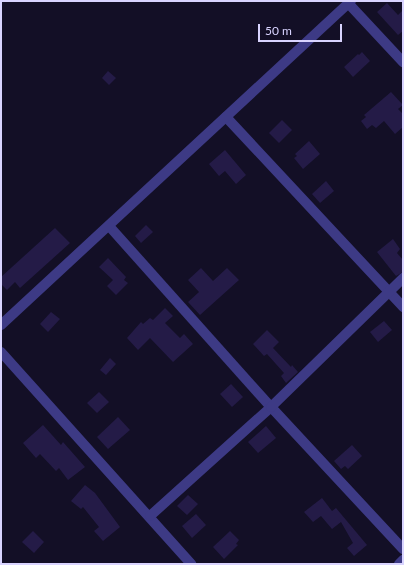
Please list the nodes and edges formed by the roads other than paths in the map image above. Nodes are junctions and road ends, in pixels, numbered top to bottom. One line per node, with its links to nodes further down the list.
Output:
1 (349, 2): 2 (street); 3 (street)
2 (403, 62)
3 (226, 117): 4 (street); 6 (street)
4 (109, 226): 8 (street); 10 (street)
5 (403, 278): 6 (street)
6 (388, 291): 7 (street); 10 (street)
7 (403, 307)
8 (1, 325)
9 (1, 352): 11 (street)
10 (271, 408): 11 (street); 12 (street)
11 (150, 516): 14 (street)
12 (403, 549)
13 (403, 560): 15 (street)
14 (191, 564)
15 (399, 564)

